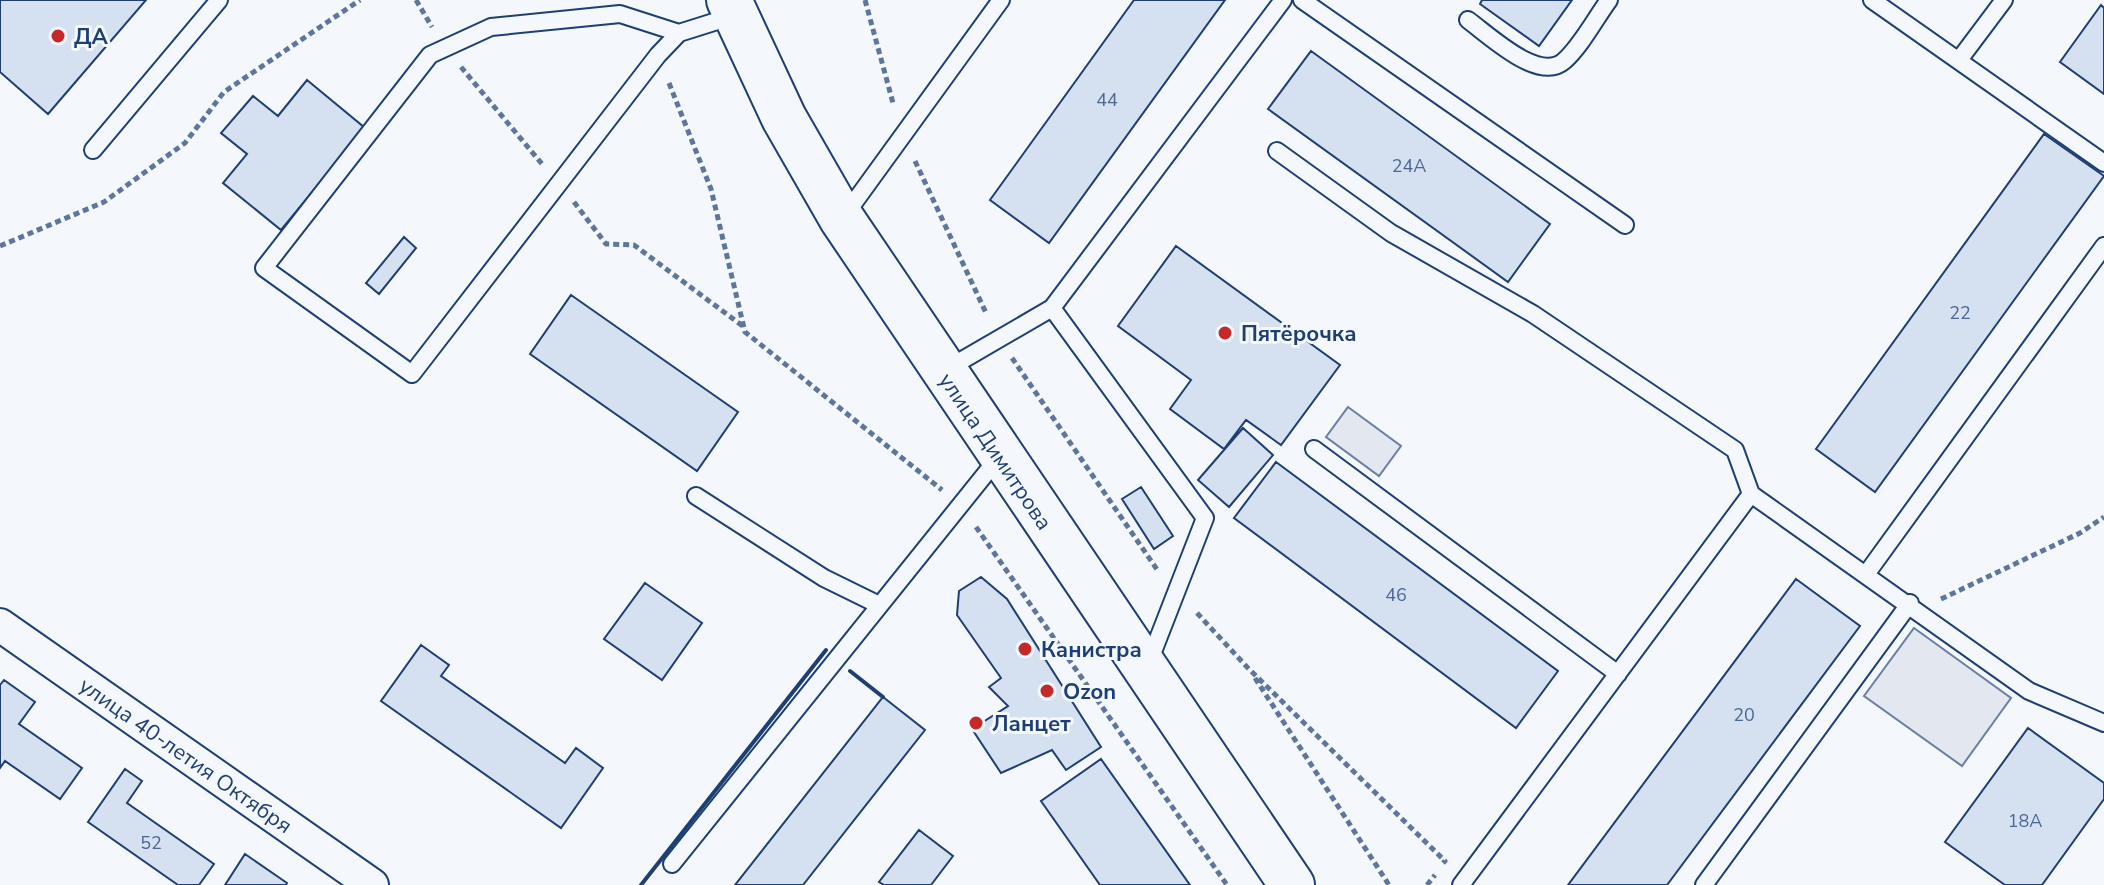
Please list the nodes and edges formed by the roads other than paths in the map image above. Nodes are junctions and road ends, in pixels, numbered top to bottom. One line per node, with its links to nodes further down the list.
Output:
1 (219, 0): 12 (lane)
2 (1001, 0): 15 (lane)
3 (1283, 0): 18 (lane)
4 (1302, 0): 16 (lane)
5 (1609, 0): 9 (lane)
6 (1872, 0): 11 (lane)
7 (2004, 0): 11 (lane)
8 (732, 8): 10 (lane); 15 (main road, улица Димитрова)
9 (1468, 20)
10 (679, 33): 10 (lane)
11 (1959, 60): 14 (lane)
12 (93, 150)
13 (1277, 151): 22 (lane)
14 (2104, 163)
15 (842, 219): 19 (main road, улица Димитрова)
16 (1625, 225)
17 (2104, 246): 24 (lane)
18 (1052, 308): 19 (lane); 28 (lane)
19 (942, 371): 21 (main road, улица Димитрова)
20 (1314, 449): 29 (lane)
21 (1000, 456): 25 (lane); 28 (main road, улица Димитрова)
22 (1751, 494): 24 (lane); 29 (lane)
23 (696, 496): 25 (lane)
24 (1867, 573): 26 (lane)
25 (879, 605): 31 (lane)
26 (1914, 607): 30 (lane); 35 (lane)
27 (0, 625): 32 (street, улица 40-летия Октября)
28 (1146, 670): 33 (main road, улица Димитрова)
29 (1618, 674): 34 (lane)
30 (2104, 723)
31 (672, 864)
32 (372, 885)
33 (1292, 885)
34 (1461, 885)
35 (1704, 885)

